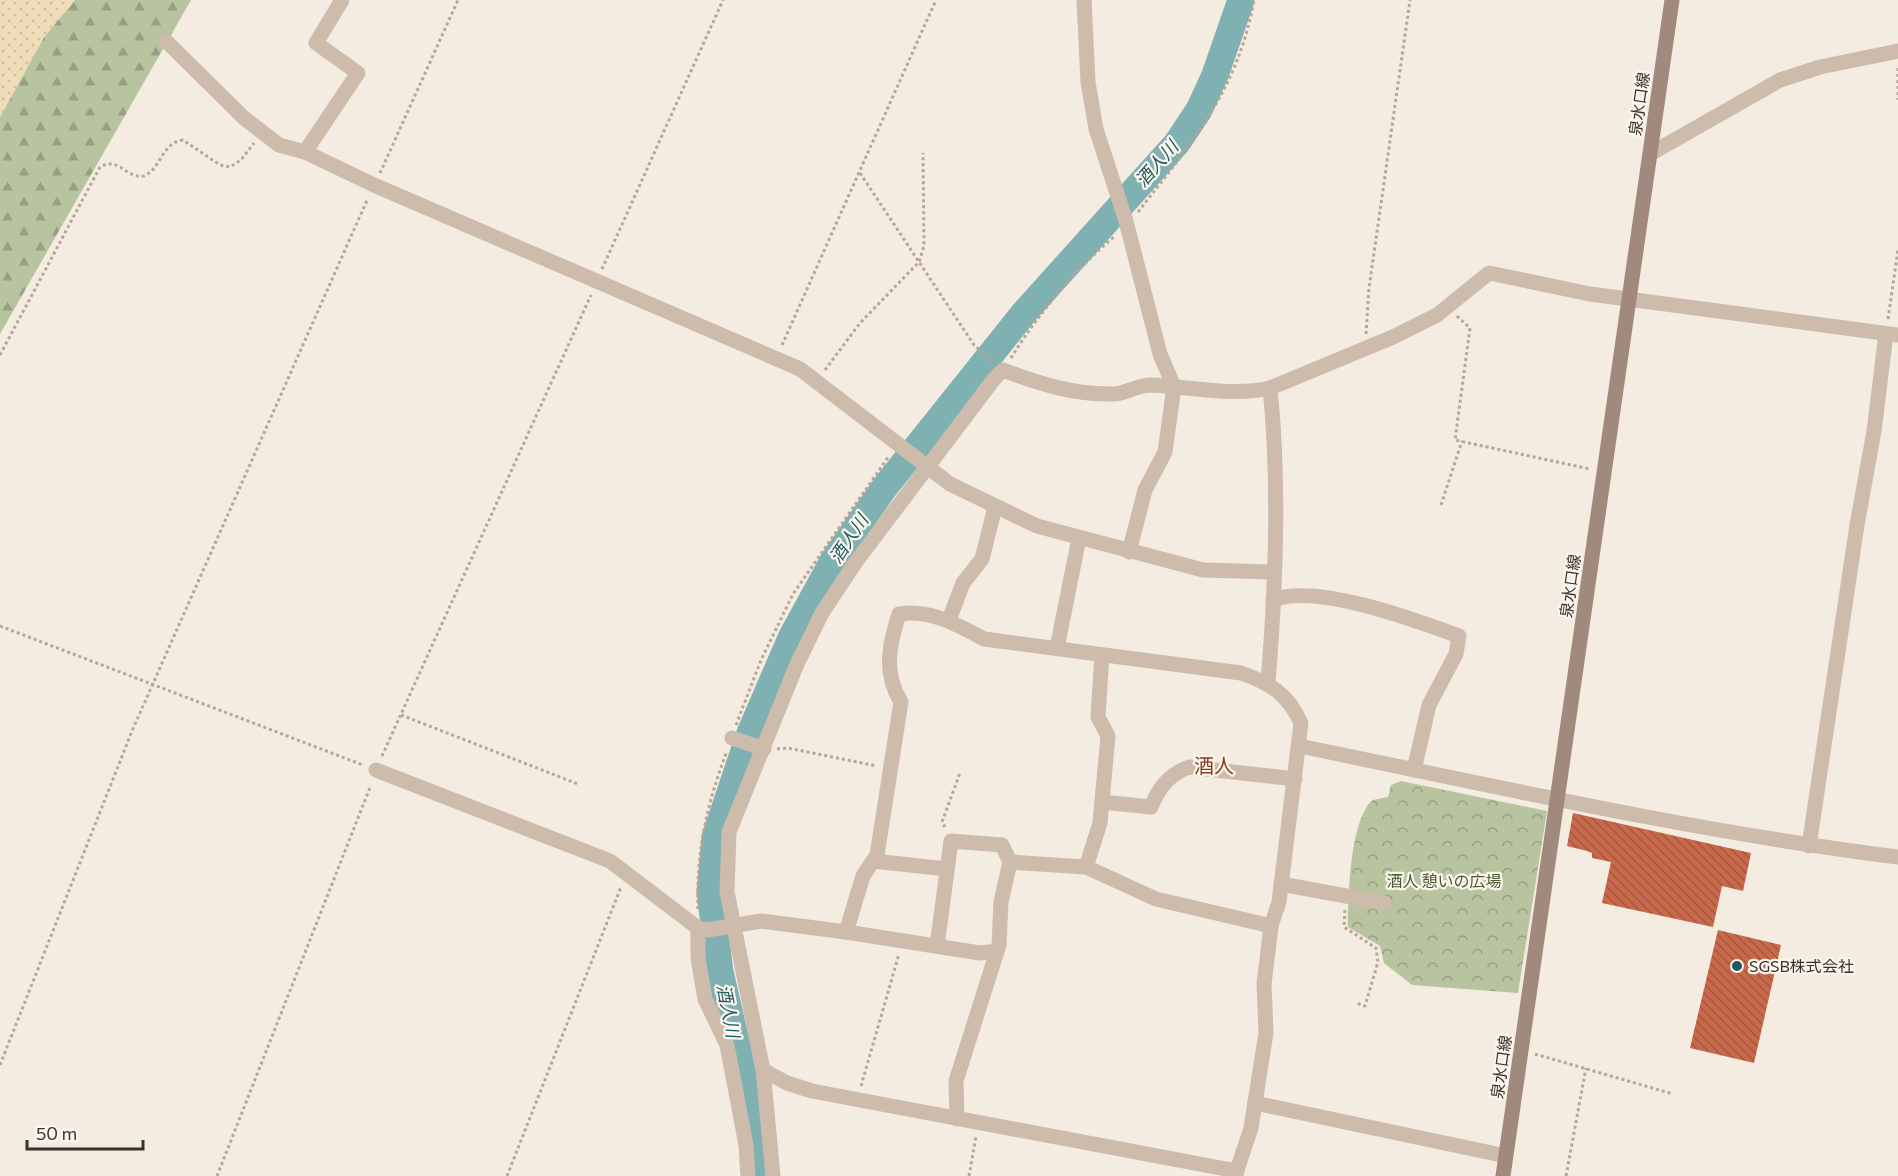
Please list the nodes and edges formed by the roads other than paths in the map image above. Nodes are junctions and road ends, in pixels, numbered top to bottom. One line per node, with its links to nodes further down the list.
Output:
1 (342, 0): 6 (street)
2 (1084, 0): 10 (street)
3 (1672, 0): 7 (main road, 泉水口線)
4 (167, 42): 6 (street)
5 (1898, 51): 7 (street)
6 (305, 152): 12 (street)
7 (1650, 154): 8 (main road, 泉水口線)
8 (1629, 298): 9 (street); 11 (street); 28 (main road, 泉水口線)
9 (1892, 334): 30 (street)
10 (1174, 387): 11 (street); 12 (street); 15 (street)
11 (1270, 388): 16 (street)
12 (927, 468): 13 (street); 24 (street)
13 (995, 507): 14 (street); 18 (street)
14 (1079, 538): 15 (street); 19 (street)
15 (1129, 552): 16 (street)
16 (1274, 572): 17 (street)
17 (1273, 600): 21 (street); 26 (street)
18 (949, 621): 19 (street); 32 (street)
19 (1057, 648): 20 (street)
20 (1102, 655): 21 (street); 29 (street)
21 (1268, 682): 23 (street)
22 (732, 738): 24 (street)
23 (1300, 746): 26 (street); 27 (street)
24 (764, 749): 38 (street)
25 (376, 770): 40 (street)
26 (1414, 770): 28 (street)
27 (1295, 779): 29 (street); 36 (street)
28 (1558, 799): 30 (street); 47 (main road, 泉水口線)
29 (1102, 802): 34 (street)
30 (1809, 846): 31 (street)
31 (1898, 857)
32 (873, 861): 35 (street); 41 (street)
33 (1010, 862): 34 (street); 35 (street); 43 (street)
34 (1086, 867): 39 (street)
35 (947, 868): 42 (street)
36 (1281, 884): 37 (street); 39 (street)
37 (1384, 903)
38 (735, 925): 40 (street); 41 (street); 44 (street)
39 (1271, 926): 45 (street)
40 (698, 928): 49 (street)
41 (846, 932): 42 (street)
42 (937, 946): 43 (street)
43 (998, 951): 46 (street)
44 (763, 1070): 46 (street); 50 (street)
45 (1255, 1103): 47 (street); 48 (street)
46 (957, 1119): 48 (street)
47 (1506, 1156): 51 (main road, 泉水口線)
48 (1236, 1174)
49 (748, 1176)
50 (773, 1176)
51 (1503, 1176)

